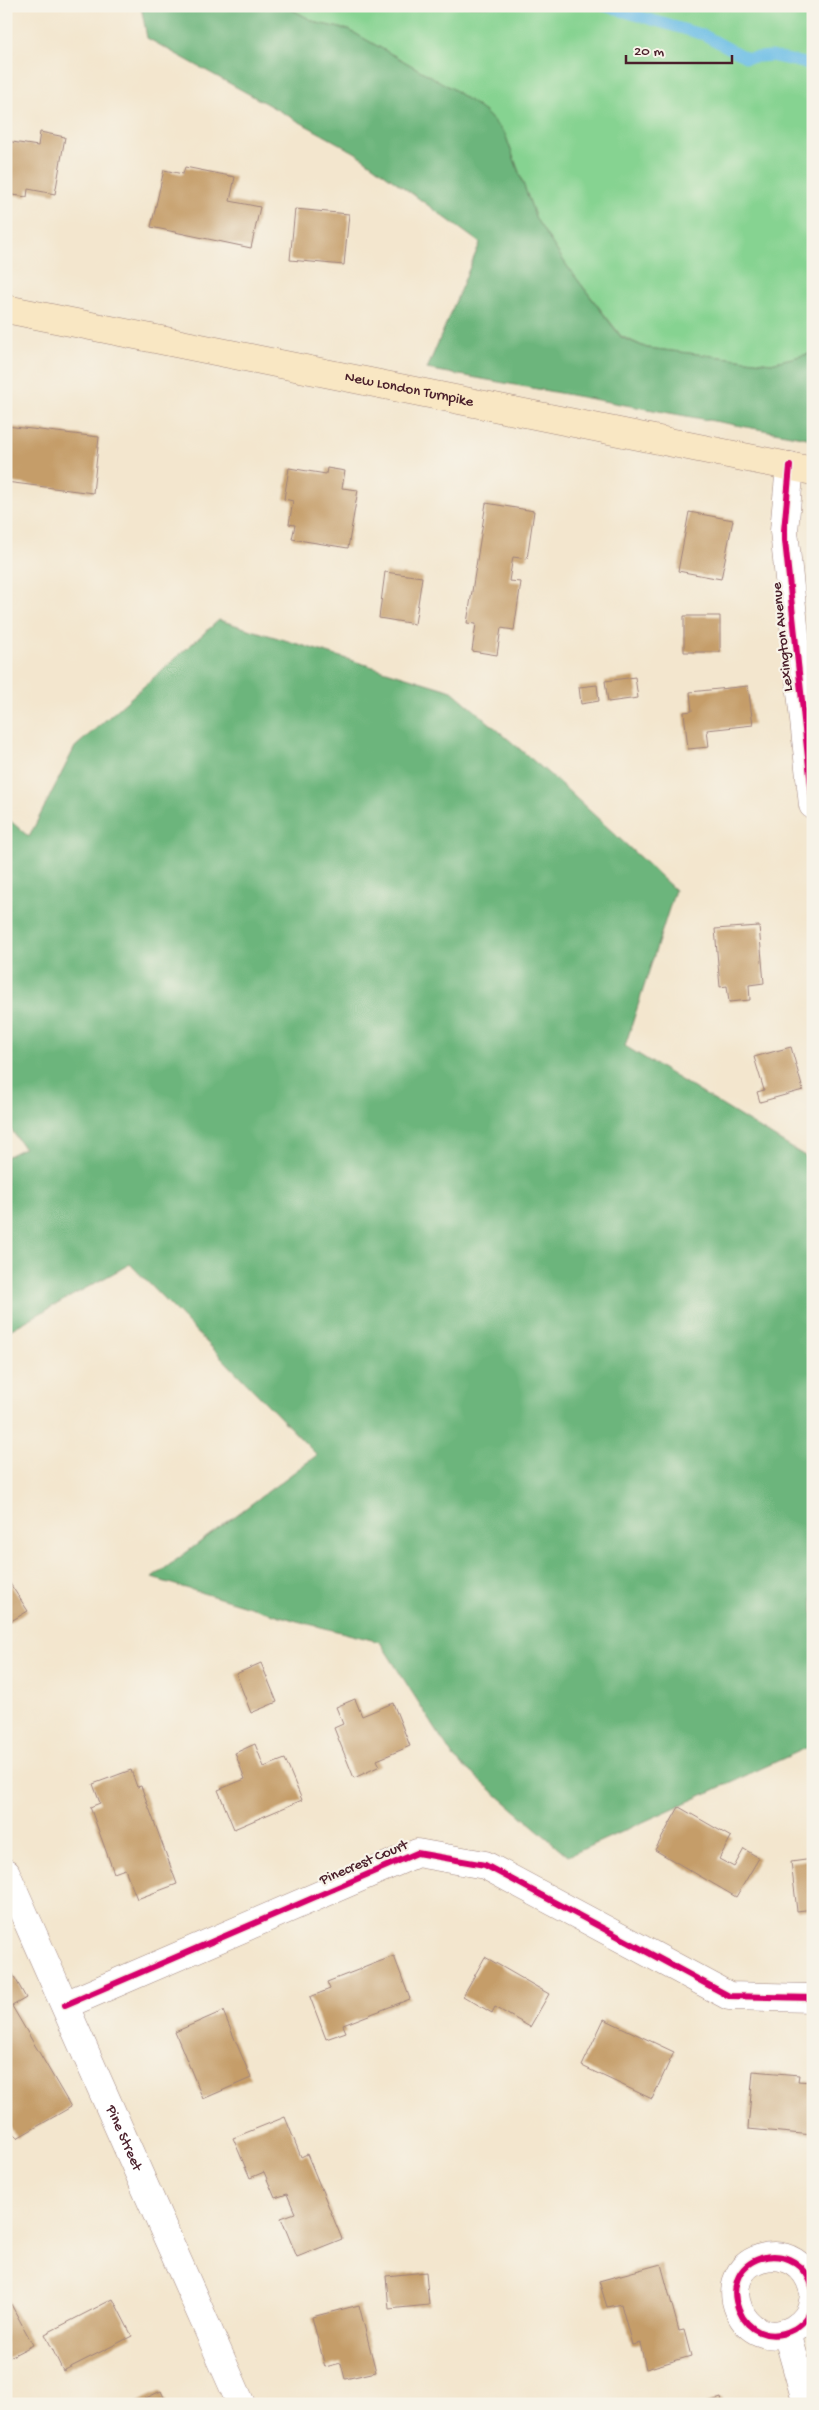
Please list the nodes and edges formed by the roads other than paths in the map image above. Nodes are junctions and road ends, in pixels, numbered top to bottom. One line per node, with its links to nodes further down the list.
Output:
1 (6, 309): 2 (main road, New London Turnpike)
2 (801, 468): 3 (street, Lexington Avenue)
3 (813, 804)
4 (6, 1873): 6 (street, Pine Street)
5 (813, 1998): 6 (street, Pinecrest Court)
6 (65, 2005): 10 (street, Pine Street)
7 (813, 2289): 9 (street)
8 (813, 2301): 9 (street)
9 (787, 2332): 11 (street)
10 (241, 2404)
11 (807, 2404)

